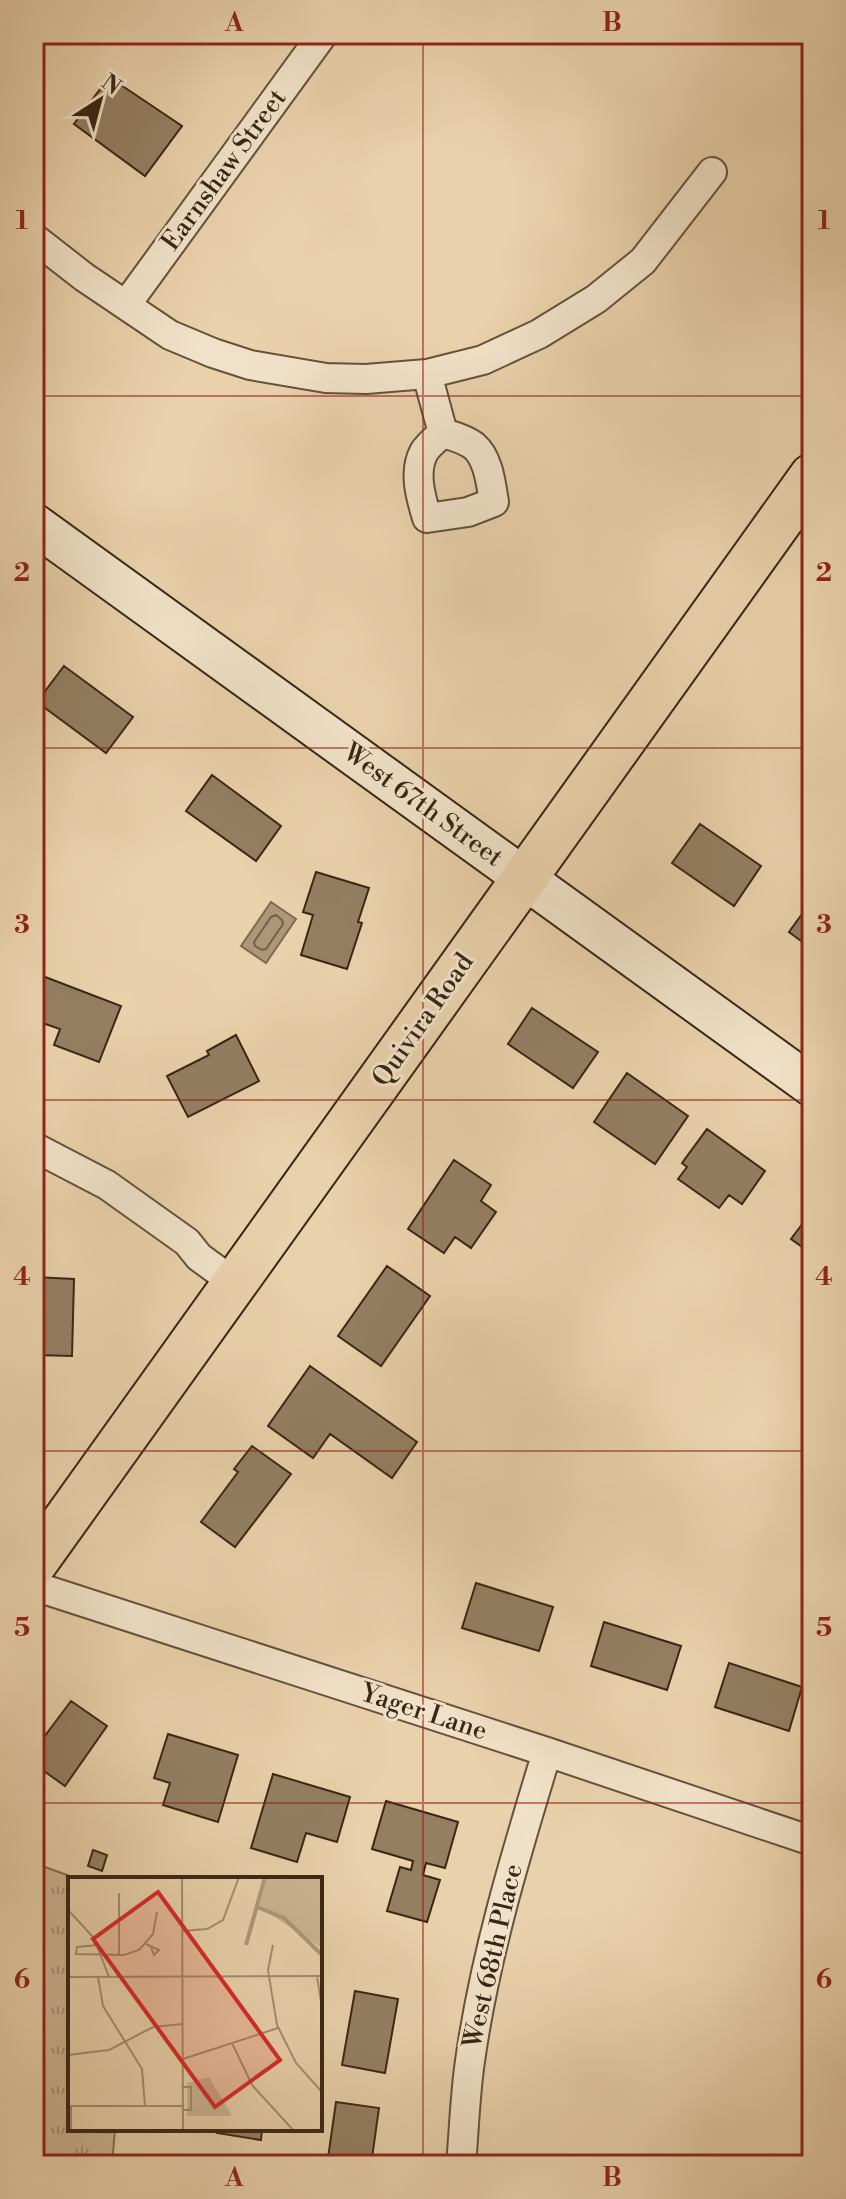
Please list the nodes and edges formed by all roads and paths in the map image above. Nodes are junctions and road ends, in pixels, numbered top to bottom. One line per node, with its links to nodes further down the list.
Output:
1 (323, 34): 4 (street, Earnshaw Street)
2 (712, 172): 5 (street)
3 (34, 238): 4 (street)
4 (126, 305): 5 (street)
5 (427, 374): 6 (street)
6 (443, 433)
7 (811, 480): 9 (main road, Quivira Road)
8 (34, 524): 9 (street, West 67th Street)
9 (524, 879): 10 (street, West 67th Street); 12 (main road, Quivira Road)
10 (812, 1086)
11 (34, 1147): 12 (street)
12 (236, 1284): 13 (main road, Quivira Road)
13 (34, 1564)
14 (34, 1586): 15 (street, Yager Lane)
15 (547, 1752): 16 (street, Yager Lane); 17 (street, West 68th Place)
16 (812, 1841)
17 (461, 2165)

